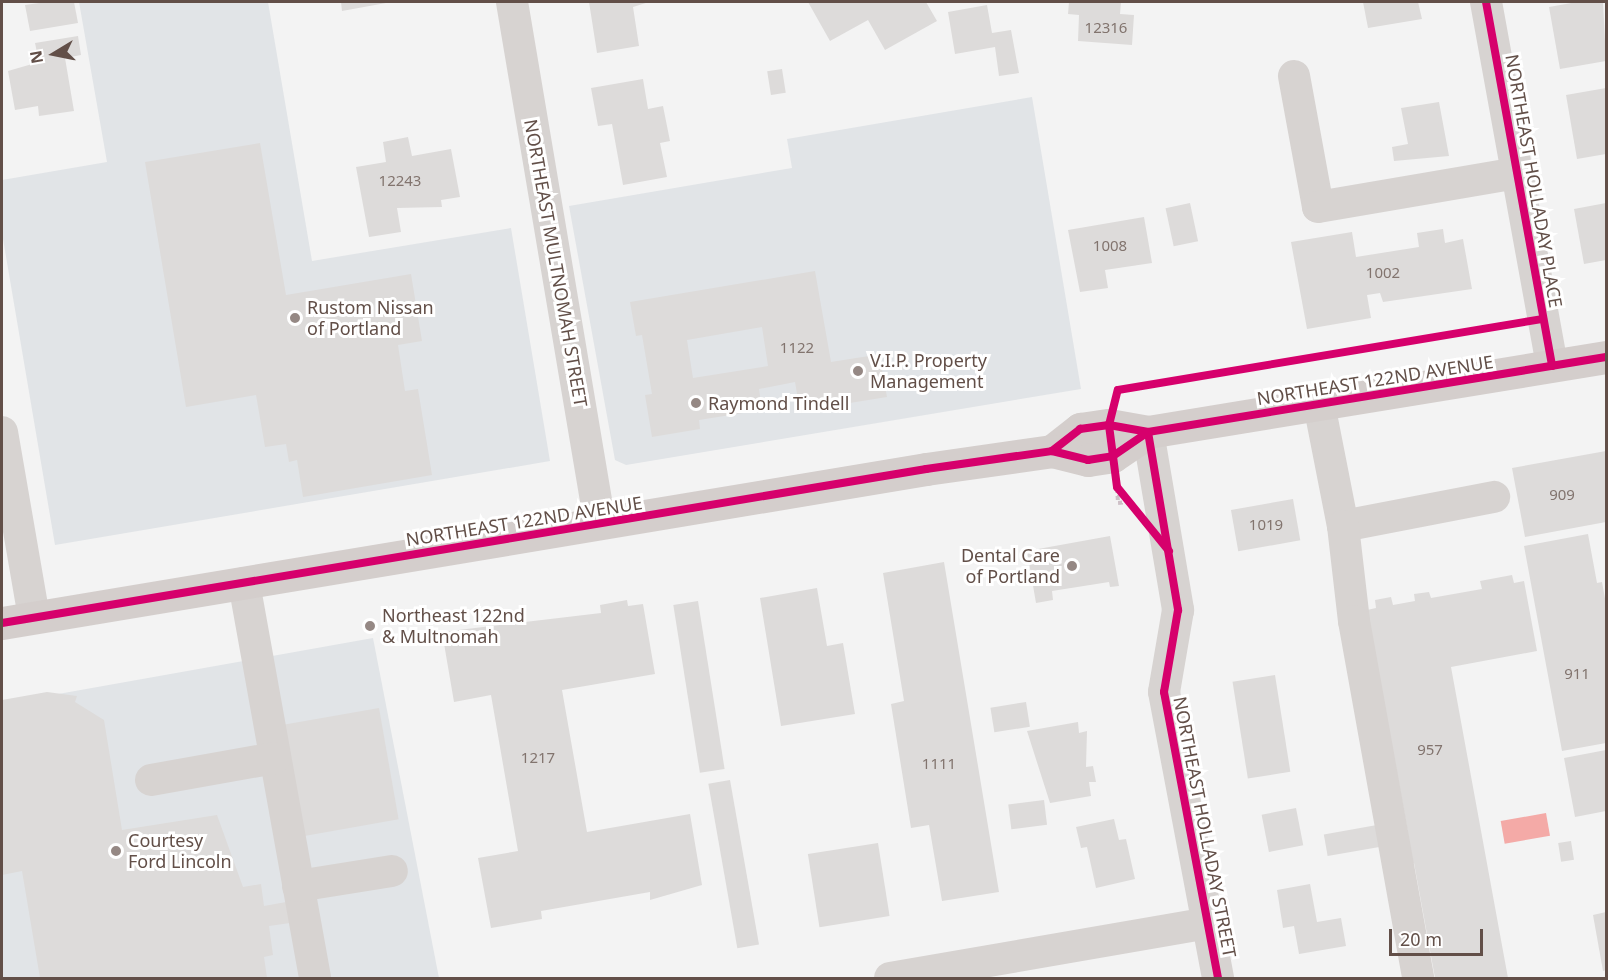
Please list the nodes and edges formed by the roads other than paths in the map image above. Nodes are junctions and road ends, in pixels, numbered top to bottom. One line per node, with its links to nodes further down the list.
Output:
1 (512, 2): 11 (street, NORTHEAST MULTNOMAH STREET)
2 (1486, 2): 4 (street, NORTHEAST HOLLADAY PLACE)
3 (1294, 76): 4 (street)
4 (1517, 173): 6 (street, NORTHEAST HOLLADAY PLACE)
5 (1606, 357): 6 (main road, NORTHEAST 122ND AVENUE)
6 (1552, 366): 7 (main road, NORTHEAST 122ND AVENUE)
7 (1320, 404): 9 (main road, NORTHEAST 122ND AVENUE); 12 (street)
8 (2, 432): 14 (street)
9 (1148, 432): 11 (main road, NORTHEAST 122ND AVENUE); 20 (street, NORTHEAST HOLLADAY STREET)
10 (1494, 497): 12 (street)
11 (600, 524): 13 (main road, NORTHEAST 122ND AVENUE)
12 (1343, 526): 24 (street)
13 (244, 583): 14 (main road, NORTHEAST 122ND AVENUE); 16 (street)
14 (34, 617): 15 (main road, NORTHEAST 122ND AVENUE)
15 (2, 622)
16 (275, 758): 17 (street); 19 (street)
17 (151, 780)
18 (392, 871): 19 (street)
19 (298, 886): 21 (street)
20 (1208, 923): 22 (street); 23 (street, NORTHEAST HOLLADAY STREET)
21 (315, 978)
22 (890, 978)
23 (1218, 978)
24 (1419, 978)

